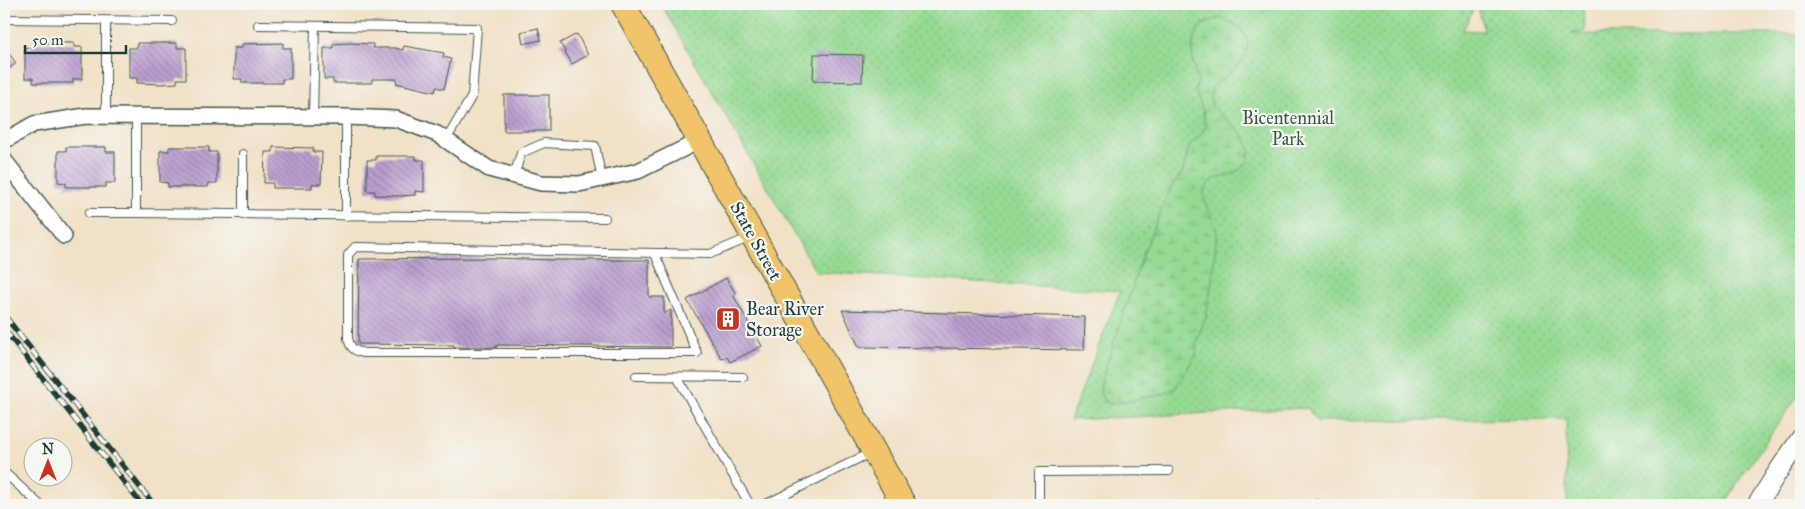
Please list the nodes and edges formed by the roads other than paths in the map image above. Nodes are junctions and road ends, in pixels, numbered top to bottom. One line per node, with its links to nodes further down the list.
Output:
1 (623, 4): 13 (main road, State Street)
2 (4, 19): 3 (lane)
3 (106, 20): 4 (lane); 7 (lane)
4 (172, 21)
5 (258, 25): 6 (lane)
6 (315, 26): 9 (lane); 12 (lane)
7 (106, 116): 8 (street); 11 (street)
8 (136, 116): 9 (street); 19 (lane)
9 (313, 117): 10 (street)
10 (346, 117): 12 (street); 21 (lane)
11 (4, 140)
12 (446, 140): 16 (street)
13 (699, 141): 17 (street); 24 (main road, State Street)
14 (243, 154): 20 (lane)
15 (4, 160): 23 (street)
16 (514, 176): 17 (street); 17 (lane)
17 (602, 179)
18 (89, 213): 19 (lane)
19 (136, 214): 20 (lane)
20 (243, 215): 21 (lane)
21 (346, 216): 22 (lane)
22 (605, 218)
23 (64, 236)
24 (753, 236): 25 (lane); 30 (main road, State Street)
25 (655, 254): 25 (lane)
26 (636, 376): 27 (lane)
27 (678, 377): 28 (lane); 34 (lane)
28 (743, 377)
29 (1801, 438): 38 (street)
30 (873, 451): 35 (lane); 36 (main road, State Street)
31 (1169, 471): 37 (lane)
32 (4, 472): 33 (lane)
33 (40, 505)
34 (750, 505)
35 (764, 505)
36 (904, 505)
37 (1036, 505)
38 (1757, 505)

